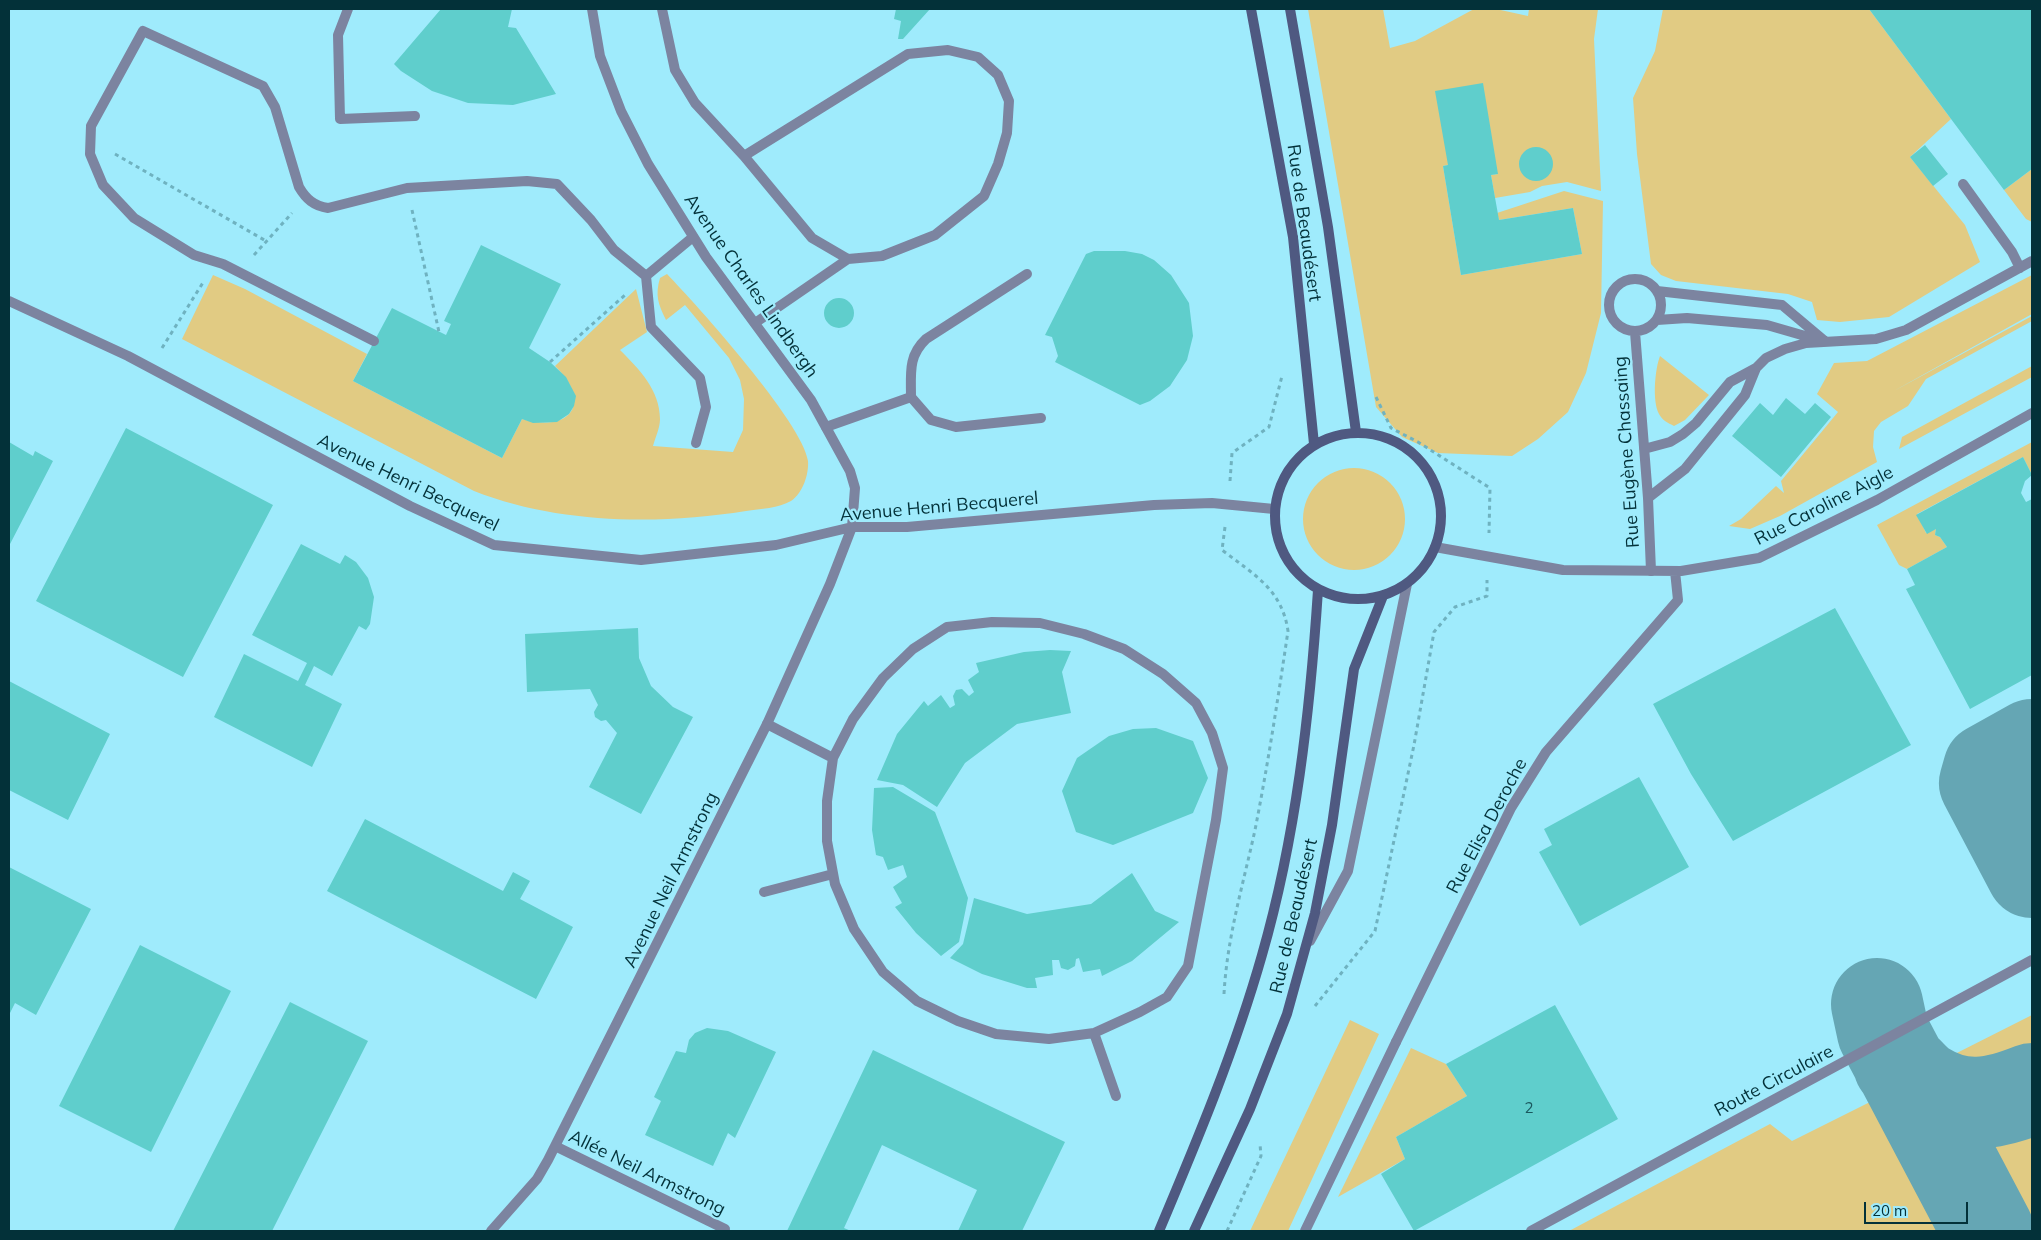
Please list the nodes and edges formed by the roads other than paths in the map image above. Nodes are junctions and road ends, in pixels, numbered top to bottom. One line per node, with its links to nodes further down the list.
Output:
1 (348, 9): 6 (street)
2 (592, 9): 9 (street, Avenue Charles Lindbergh)
3 (662, 9): 7 (street)
4 (1251, 9): 29 (main road, Rue de Beaudésert)
5 (1290, 9): 27 (main road, Rue de Beaudésert)
6 (415, 116)
7 (744, 156): 10 (street); 10 (street)
8 (1963, 184): 12 (street)
9 (693, 237): 14 (street); 18 (street, Avenue Charles Lindbergh)
10 (848, 259): 18 (street)
11 (2032, 261): 12 (street)
12 (2020, 268): 21 (street)
13 (1027, 274): 23 (street)
14 (646, 276): 20 (street); 28 (street)
15 (1657, 291): 17 (street); 19 (street, Rue Eugène Chassaing); 21 (street)
16 (9, 301): 33 (street, Avenue Henri Becquerel)
17 (1657, 320): 19 (street, Rue Eugène Chassaing); 21 (street)
18 (755, 323): 26 (street, Avenue Charles Lindbergh)
19 (1635, 332): 30 (street, Rue Eugène Chassaing)
20 (374, 341)
21 (1826, 342): 22 (street)
22 (1756, 368): 30 (street); 31 (street)
23 (911, 397): 25 (street); 26 (street)
24 (2032, 412): 36 (street, Rue Caroline Aigle)
25 (1041, 418)
26 (826, 427): 33 (street, Avenue Charles Lindbergh)
27 (1356, 432): 29 (main road); 34 (main road)
28 (696, 443)
29 (1314, 444): 32 (main road)
30 (1644, 449): 31 (street, Rue Eugène Chassaing)
31 (1648, 498): 35 (street, Rue Eugène Chassaing)
32 (1274, 509): 33 (street, Avenue Henri Becquerel); 38 (main road)
33 (852, 527): 40 (street, Avenue Neil Armstrong)
34 (1435, 547): 35 (street, Rue Caroline Aigle); 37 (main road)
35 (1651, 571): 36 (street, Rue Caroline Aigle)
36 (1675, 571): 53 (street, Rue Elisa Deroche)
37 (1407, 584): 39 (main road); 44 (street)
38 (1318, 590): 39 (main road); 51 (main road, Rue de Beaudésert)
39 (1383, 596): 44 (main road, Rue de Beaudésert)
40 (767, 724): 41 (street); 48 (street, Avenue Neil Armstrong)
41 (833, 758): 42 (street); 46 (street)
42 (833, 874): 43 (street); 46 (street)
43 (764, 892)
44 (1304, 950): 52 (main road, Rue de Beaudésert)
45 (2032, 960): 54 (street, Route Circulaire)
46 (1094, 1032): 47 (street)
47 (1116, 1096)
48 (555, 1146): 49 (street, Allée Neil Armstrong); 50 (street, Avenue Neil Armstrong)
49 (725, 1229)
50 (490, 1231)
51 (1159, 1231)
52 (1194, 1231)
53 (1305, 1231)
54 (1531, 1231)

